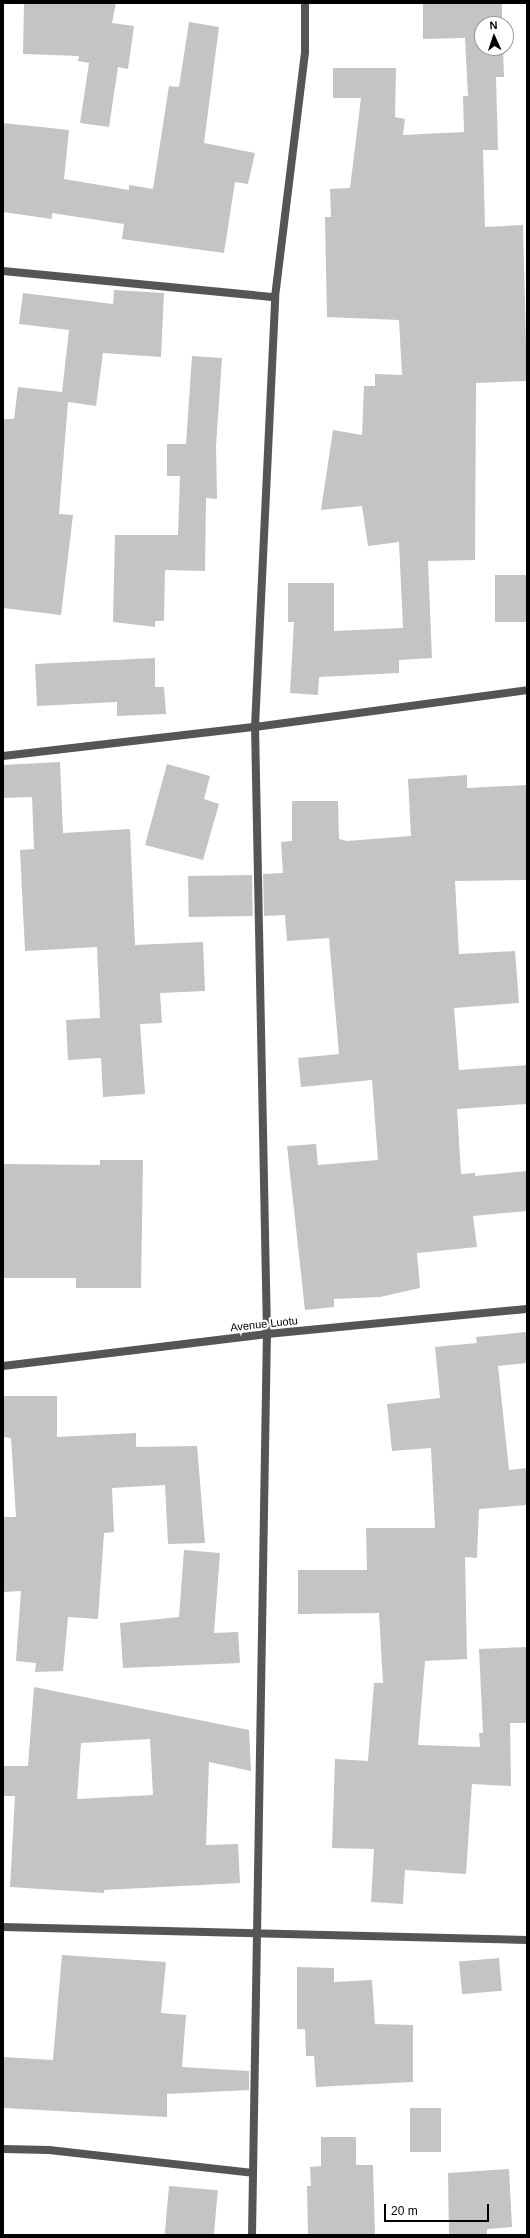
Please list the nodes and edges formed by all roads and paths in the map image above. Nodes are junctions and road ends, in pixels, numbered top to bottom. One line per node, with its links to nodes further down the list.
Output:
1 (305, 3): 3 (street)
2 (3, 271): 3 (street)
3 (275, 297): 5 (street)
4 (527, 690): 5 (street)
5 (255, 727): 6 (street); 8 (street)
6 (3, 756)
7 (527, 1309): 8 (street, Avenue Luotu)
8 (267, 1334): 9 (street, Avenue Luotu); 11 (street)
9 (3, 1366)
10 (3, 1927): 11 (street)
11 (258, 1932): 12 (street); 14 (street)
12 (527, 1940)
13 (3, 2149): 14 (street)
14 (253, 2173): 15 (street)
15 (252, 2235)

